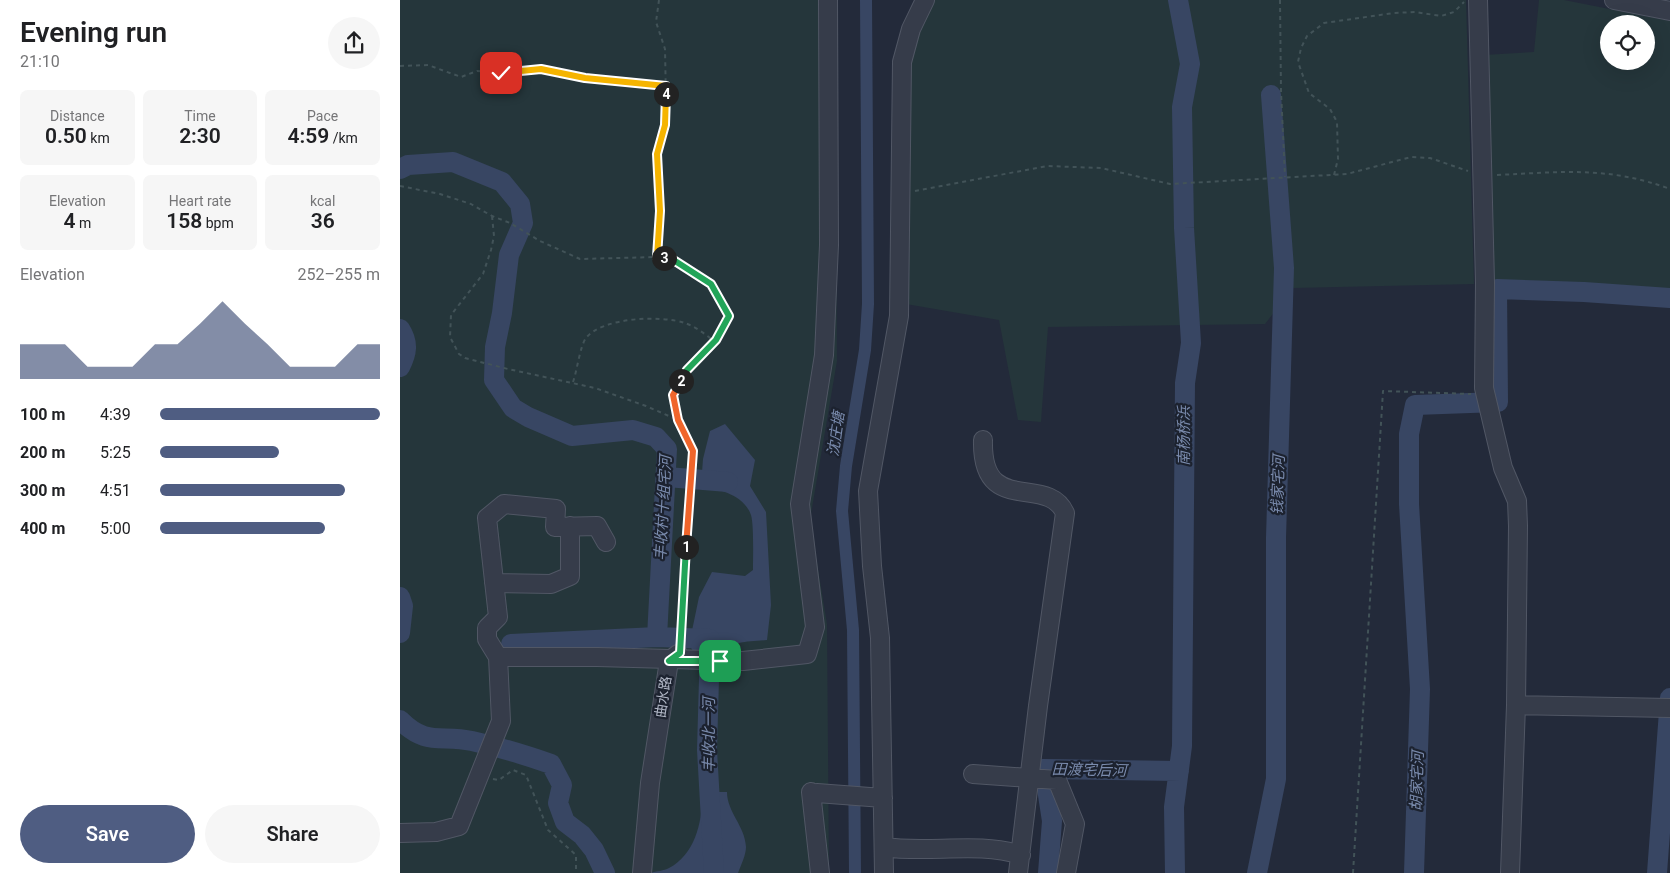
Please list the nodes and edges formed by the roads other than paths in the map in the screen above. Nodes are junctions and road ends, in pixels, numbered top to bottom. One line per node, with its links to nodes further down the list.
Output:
1 (828, 0): 11 (street)
2 (925, 0): 16 (street)
3 (1478, 0): 12 (street)
4 (1614, 0): 5 (street)
5 (1670, 11)
6 (983, 440): 15 (street)
7 (570, 526): 8 (street); 9 (street); 9 (street)
8 (606, 542)
9 (494, 584): 10 (street)
10 (498, 657): 11 (street); 17 (street)
11 (681, 658): 20 (street, 曲水路)
12 (1516, 704): 13 (street); 25 (street)
13 (1663, 708)
14 (973, 774): 15 (street)
15 (1033, 778): 19 (street); 24 (street)
16 (881, 798): 18 (street); 21 (street)
17 (400, 833)
18 (884, 847): 19 (street); 22 (street)
19 (1021, 855): 23 (street)
20 (642, 872)
21 (820, 873)
22 (884, 873)
23 (1018, 873)
24 (1066, 873)
25 (1510, 873)

